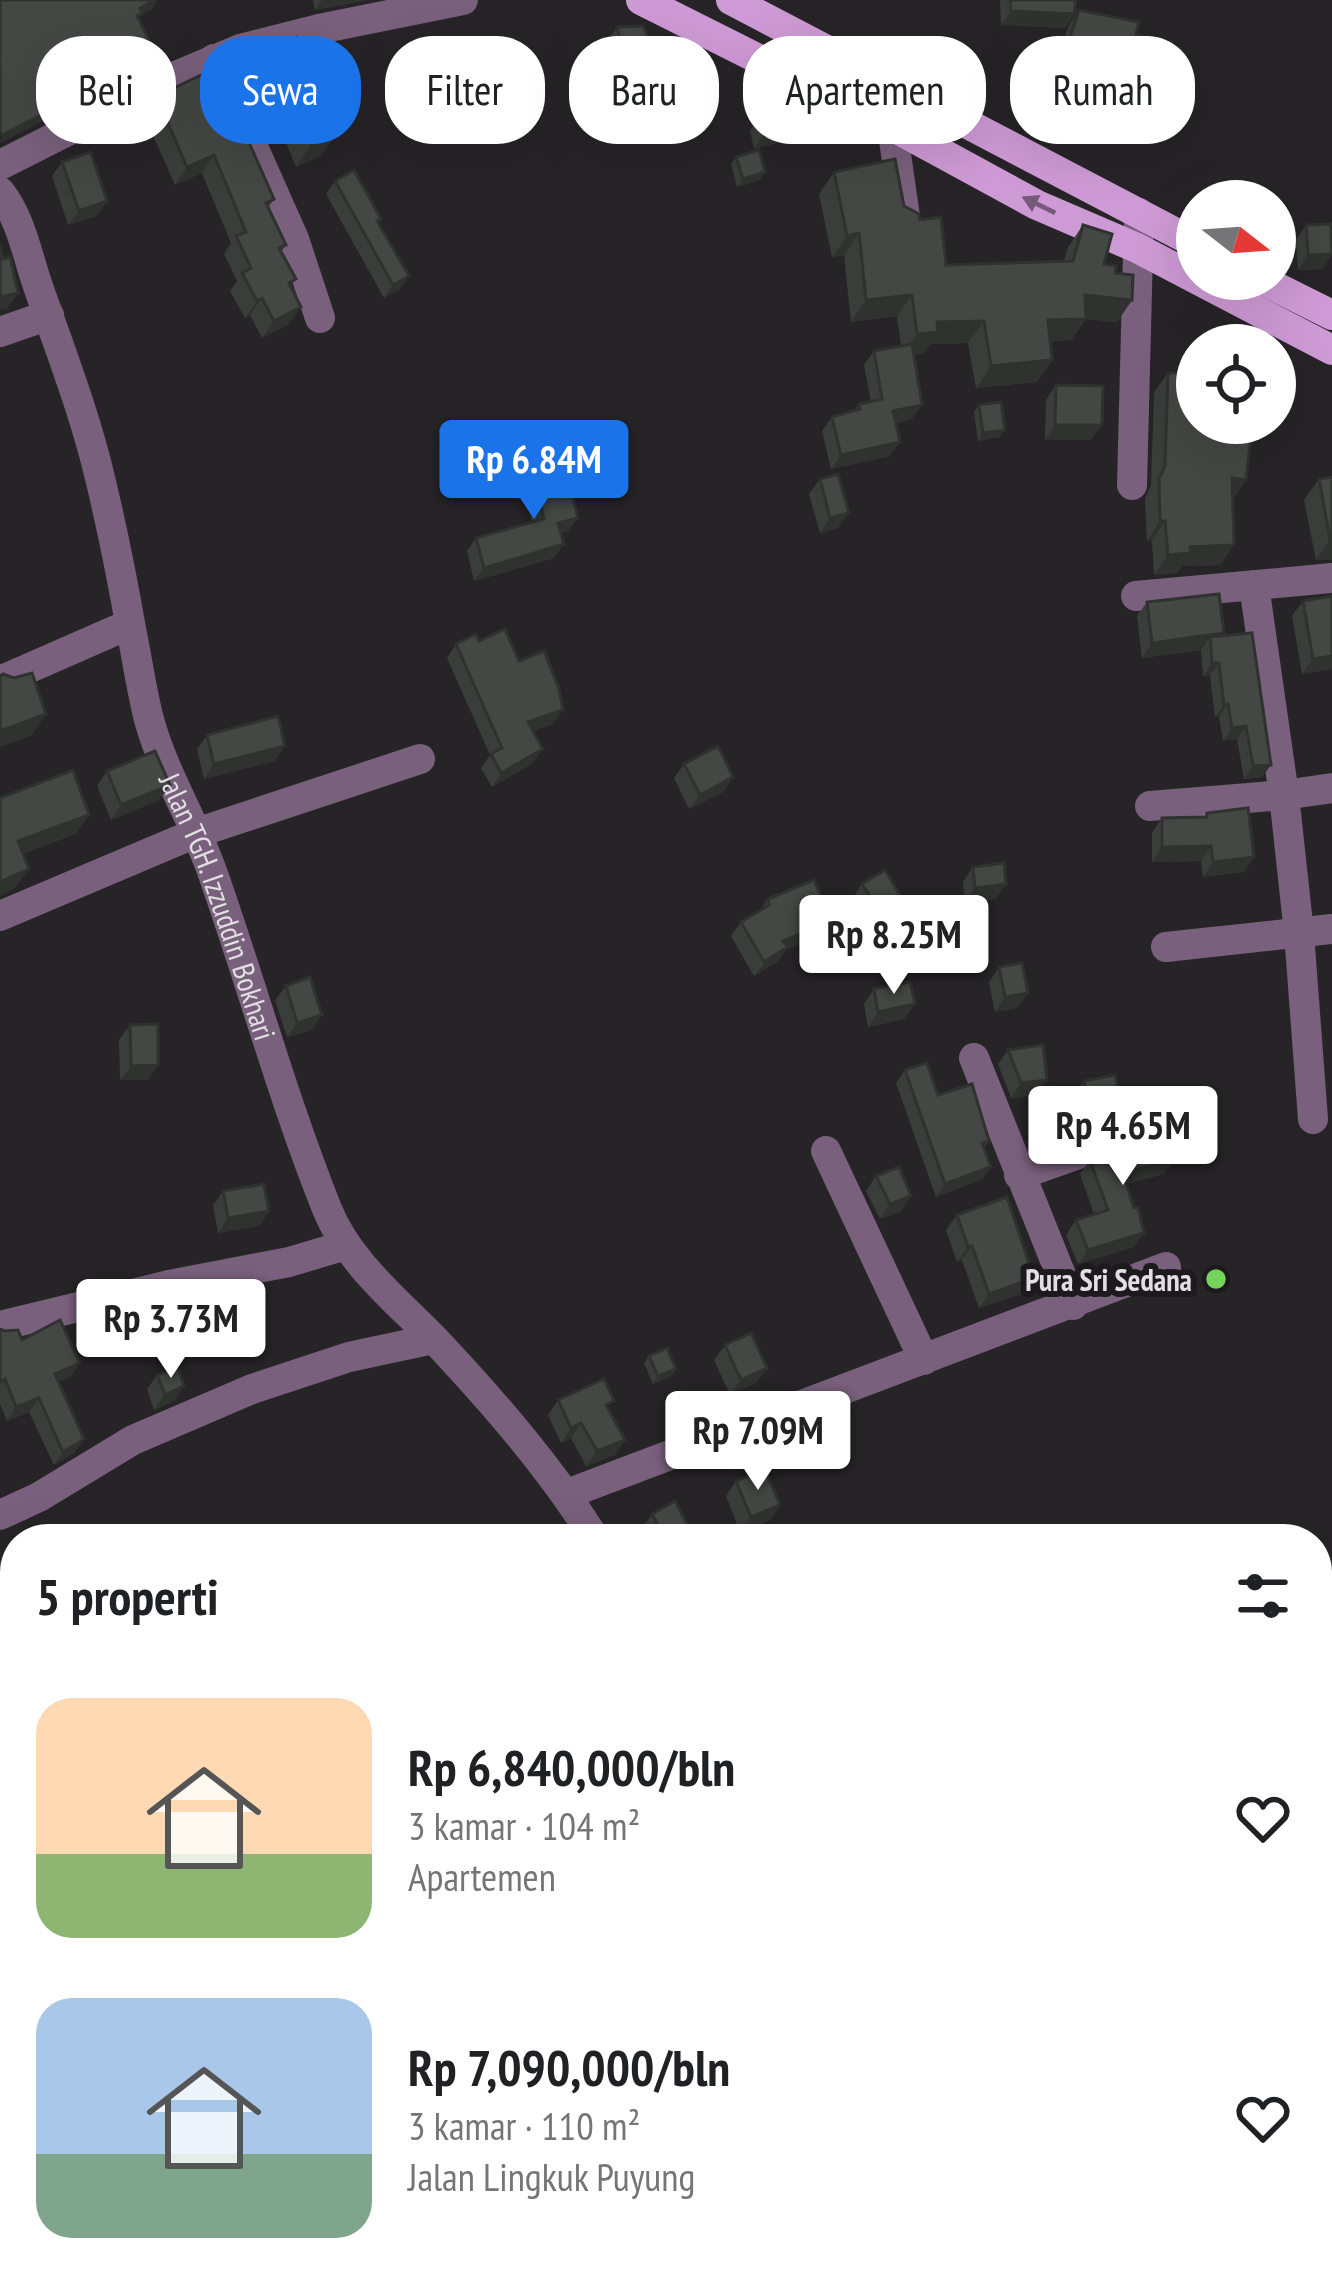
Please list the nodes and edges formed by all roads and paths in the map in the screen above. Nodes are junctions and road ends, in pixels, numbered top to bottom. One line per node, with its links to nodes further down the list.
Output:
1 (463, 0): 4 (street)
2 (641, 0): 5 (main road)
3 (731, 0): 12 (main road)
4 (290, 36)
5 (743, 51)
6 (200, 66): 10 (street)
7 (252, 144): 19 (street)
8 (895, 144): 13 (street)
9 (925, 144): 15 (main road, one-way to 9)
10 (0, 165)
11 (0, 192): 17 (street, Jalan TGH. Izzuddin Bokhari)
12 (1139, 213): 14 (main road); 15 (street)
13 (905, 217)
14 (1176, 233)
15 (1137, 248): 21 (main road); 22 (street)
16 (1296, 297): 18 (main road)
17 (49, 315): 20 (street); 26 (street, Jalan TGH. Izzuddin Bokhari)
18 (1332, 315)
19 (320, 318)
20 (0, 332)
21 (1332, 350)
22 (1132, 485)
23 (1332, 578): 24 (street)
24 (1254, 585): 25 (street); 30 (street)
25 (1136, 596)
26 (130, 624): 27 (street); 32 (street, Jalan TGH. Izzuddin Bokhari)
27 (0, 681)
28 (420, 759): 32 (street)
29 (1332, 788): 30 (street)
30 (1285, 795): 31 (street); 35 (street)
31 (1150, 806)
32 (196, 832): 33 (street); 42 (street, Jalan TGH. Izzuddin Bokhari)
33 (0, 916)
34 (1332, 929): 35 (street)
35 (1299, 933): 36 (street); 38 (street)
36 (1166, 947)
37 (974, 1058): 41 (street)
38 (1313, 1119)
39 (1112, 1142): 41 (street)
40 (826, 1150): 47 (street)
41 (1019, 1175): 44 (street)
42 (346, 1245): 45 (street); 46 (street, Jalan TGH. Izzuddin Bokhari)
43 (1166, 1267): 44 (street)
44 (1073, 1305): 47 (street)
45 (0, 1326)
46 (433, 1339): 48 (street, Jalan TGH. Izzuddin Bokhari); 49 (street)
47 (924, 1360): 48 (street)
48 (567, 1494): 50 (street, Jalan TGH. Izzuddin Bokhari)
49 (0, 1515)
50 (586, 1524)

